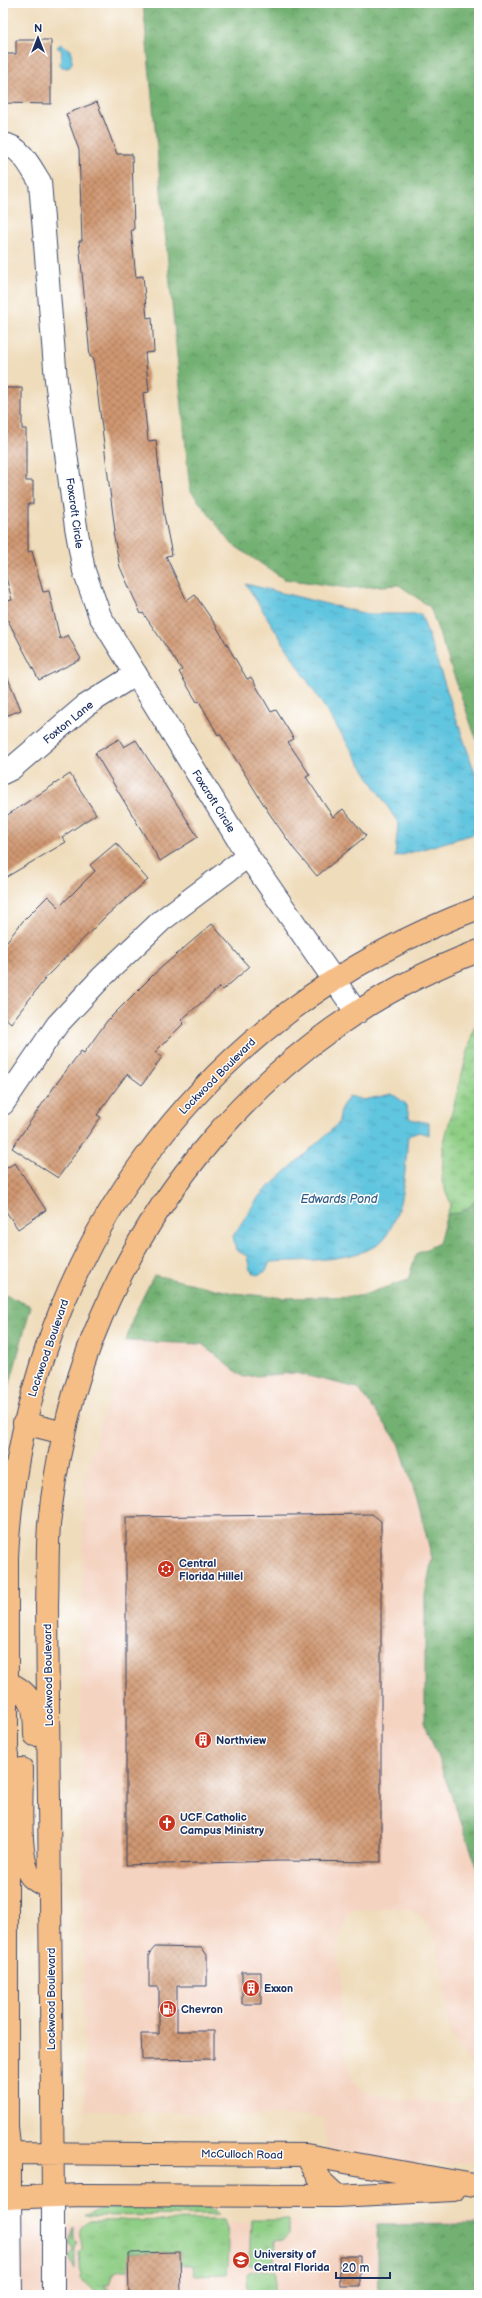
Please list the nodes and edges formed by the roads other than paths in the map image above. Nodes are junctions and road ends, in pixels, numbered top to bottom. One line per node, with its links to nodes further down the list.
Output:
1 (3, 144): 2 (street, Foxcroft Circle)
2 (136, 674): 3 (street, Foxton Lane); 4 (street, Foxcroft Circle)
3 (3, 773)
4 (248, 856): 7 (street, Foxcroft Circle); 9 (street)
5 (479, 908): 7 (main road, Lockwood Boulevard)
6 (479, 951): 8 (main road, Lockwood Boulevard)
7 (332, 980): 8 (street, Foxcroft Circle); 10 (main road, Lockwood Boulevard)
8 (357, 1013): 11 (main road, Lockwood Boulevard)
9 (3, 1104)
10 (24, 1423): 11 (main road); 12 (main road, Lockwood Boulevard)
11 (64, 1433): 14 (main road, Lockwood Boulevard)
12 (6, 1682): 13 (main road, Lockwood Boulevard); 14 (main road)
13 (7, 1733): 15 (main road); 17 (main road, Lockwood Boulevard)
14 (50, 1838): 15 (main road, Lockwood Boulevard)
15 (50, 1886): 16 (main road, Lockwood Boulevard)
16 (53, 2152): 17 (main road, McCulloch Road); 18 (main road, McCulloch Road); 21 (main road, Lockwood Boulevard)
17 (7, 2153): 23 (main road, Lockwood Boulevard)
18 (306, 2155): 19 (main road, McCulloch Road); 22 (main road)
19 (479, 2186)
20 (479, 2189): 22 (main road)
21 (53, 2196): 22 (main road); 23 (main road); 25 (street)
22 (337, 2196)
23 (7, 2198): 24 (street)
24 (11, 2295)
25 (54, 2295)

